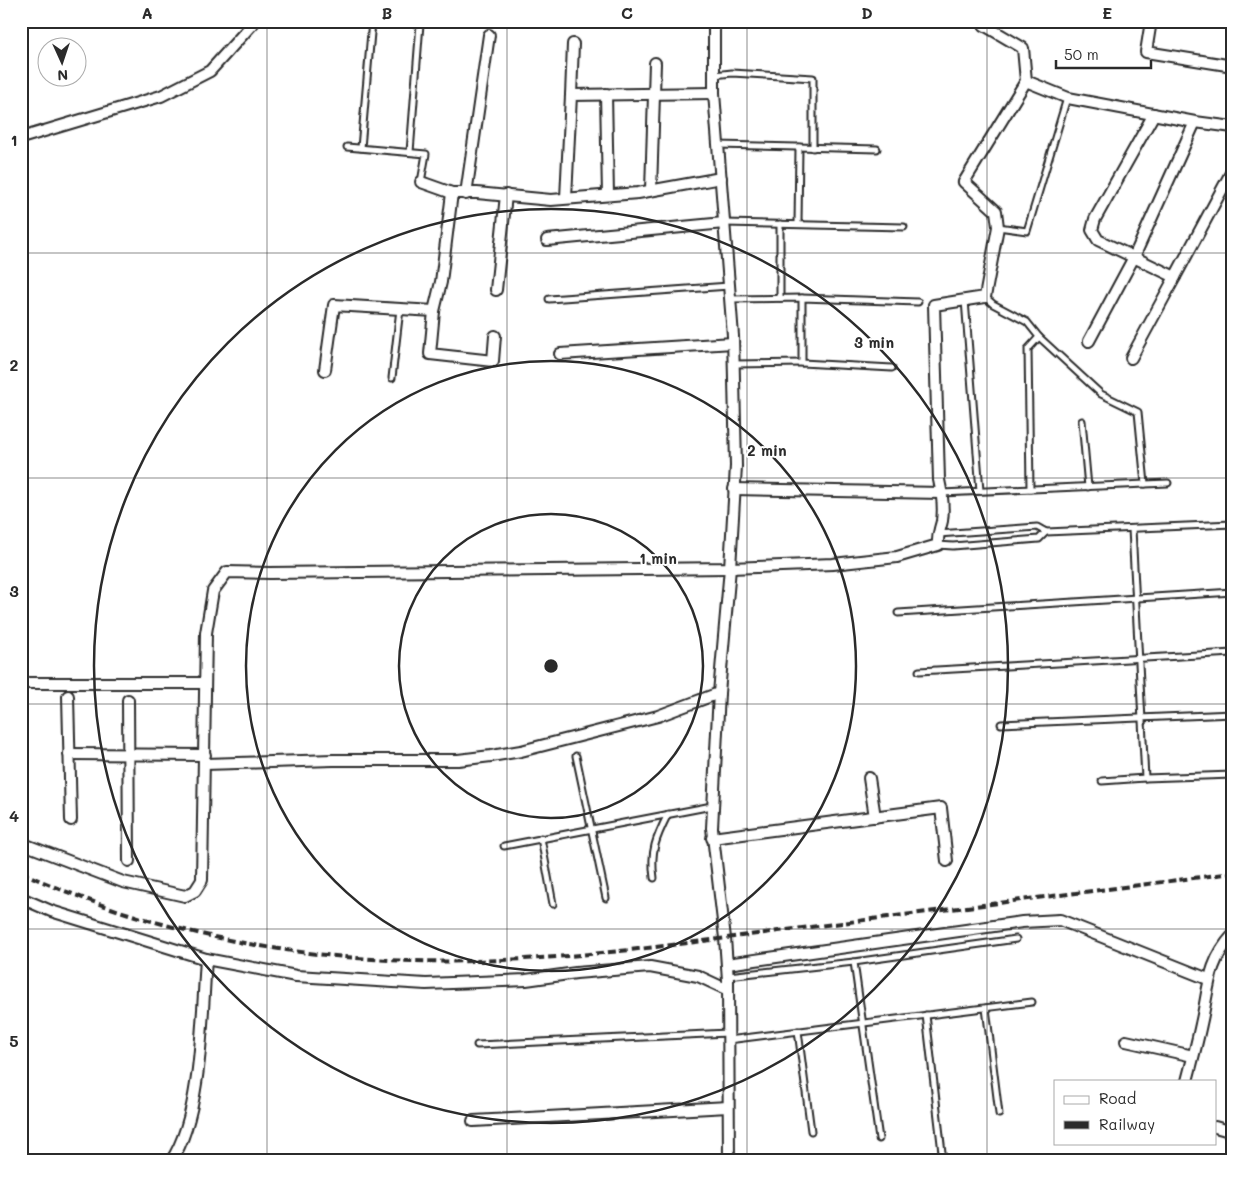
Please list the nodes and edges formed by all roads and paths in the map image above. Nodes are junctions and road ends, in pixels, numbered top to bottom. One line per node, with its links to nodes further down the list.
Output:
1 (255, 21): 20 (street)
2 (374, 21): 24 (lane); 27 (lane)
3 (714, 21): 10 (street)
4 (983, 21): 11 (street)
5 (1150, 21): 9 (street)
6 (489, 35): 33 (street)
7 (573, 44): 15 (street)
8 (655, 63): 14 (street)
9 (1233, 66)
10 (714, 75): 12 (street); 25 (lane)
11 (1026, 81): 16 (street); 41 (street)
12 (714, 93): 14 (street); 21 (street)
13 (606, 94): 14 (street); 15 (street); 35 (street)
14 (653, 94): 31 (street)
15 (571, 95): 36 (street)
16 (1068, 98): 17 (street); 41 (lane)
17 (1154, 114): 18 (street); 43 (street)
18 (1195, 122): 19 (street); 43 (street)
19 (1233, 127)
20 (21, 138)
21 (718, 145): 23 (lane); 29 (street)
22 (347, 147): 24 (lane)
23 (799, 147): 25 (lane); 39 (lane)
24 (361, 148): 27 (lane)
25 (813, 148): 26 (lane)
26 (877, 149)
27 (410, 152): 30 (lane)
28 (1233, 170): 44 (street)
29 (720, 178): 31 (street); 37 (street)
30 (420, 182): 32 (street)
31 (651, 190): 35 (street)
32 (452, 193): 33 (street); 55 (street)
33 (466, 194): 34 (street)
34 (506, 195): 36 (street); 46 (street)
35 (608, 195): 36 (street)
36 (566, 198)
37 (724, 223): 38 (lane); 42 (street); 45 (street)
38 (780, 224): 39 (lane); 48 (lane)
39 (798, 224): 40 (lane)
40 (904, 227)
41 (998, 227): 47 (street)
42 (547, 240)
43 (1134, 257): 44 (street); 58 (street)
44 (1176, 277): 61 (street)
45 (729, 286): 50 (lane); 51 (street)
46 (496, 290)
47 (985, 297): 52 (street); 57 (lane)
48 (780, 298): 49 (lane); 51 (lane)
49 (802, 298): 53 (lane); 62 (lane)
50 (549, 299)
51 (730, 299): 59 (street)
52 (964, 300): 73 (lane); 74 (street)
53 (918, 302)
54 (400, 309): 55 (street); 65 (street); 66 (lane)
55 (434, 311): 56 (street)
56 (495, 336)
57 (1039, 337): 69 (lane); 72 (lane)
58 (1089, 340)
59 (733, 343): 60 (street); 63 (street)
60 (560, 354)
61 (1131, 358)
62 (802, 363): 63 (lane); 64 (lane)
63 (734, 364): 71 (street)
64 (892, 368)
65 (326, 370)
66 (392, 378)
67 (1082, 421): 70 (lane)
68 (1168, 483): 69 (lane)
69 (1145, 484): 70 (lane)
70 (1088, 487): 72 (lane)
71 (734, 489): 74 (street); 79 (street)
72 (1030, 489): 73 (lane)
73 (980, 491): 74 (lane)
74 (942, 493): 78 (street)
75 (1233, 524): 76 (lane)
76 (1132, 529): 77 (lane); 81 (lane)
77 (1046, 532): 78 (lane); 78 (lane)
78 (937, 540): 79 (street)
79 (730, 568): 87 (street); 88 (street)
80 (1233, 592): 81 (lane)
81 (1135, 598): 82 (lane); 84 (lane)
82 (898, 613)
83 (1233, 653): 84 (lane)
84 (1138, 658): 85 (lane); 92 (lane)
85 (919, 671)
86 (21, 683): 87 (street)
87 (205, 683): 97 (street)
88 (718, 693): 97 (street); 102 (street)
89 (68, 696): 94 (street)
90 (128, 700): 95 (street)
91 (1233, 714): 92 (lane)
92 (1142, 719): 93 (lane); 100 (lane)
93 (1001, 724)
94 (69, 754): 95 (street); 105 (street)
95 (128, 754): 97 (street); 111 (street)
96 (576, 756): 106 (lane)
97 (205, 759): 109 (street)
98 (1233, 775): 100 (lane)
99 (868, 778): 104 (street)
100 (1145, 778): 101 (lane)
101 (1102, 781)
102 (712, 806): 103 (lane); 108 (street)
103 (668, 814): 106 (lane); 113 (lane)
104 (875, 817): 108 (street); 112 (street)
105 (71, 820)
106 (591, 828): 107 (lane); 115 (lane)
107 (541, 838): 110 (lane); 116 (lane)
108 (712, 838): 121 (street)
109 (21, 843)
110 (504, 846)
111 (129, 861)
112 (947, 861)
113 (654, 878)
114 (21, 898): 119 (street)
115 (606, 898)
116 (553, 904)
117 (1233, 935): 123 (street)
118 (1016, 939): 120 (lane)
119 (206, 959): 124 (street); 142 (street)
120 (854, 962): 122 (lane); 128 (lane)
121 (727, 964): 122 (street); 123 (street)
122 (728, 976): 124 (street)
123 (1208, 979): 133 (street)
124 (728, 990): 130 (street)
125 (1032, 1002): 126 (lane)
126 (986, 1008): 127 (lane); 136 (lane)
127 (926, 1015): 128 (lane); 144 (lane)
128 (863, 1023): 129 (lane); 141 (lane)
129 (798, 1031): 130 (lane); 139 (lane)
130 (728, 1036): 132 (lane); 135 (street)
131 (1126, 1041): 133 (street)
132 (477, 1045)
133 (1193, 1056): 134 (street)
134 (1187, 1080)
135 (728, 1107): 137 (street); 143 (street)
136 (999, 1114)
137 (474, 1121)
138 (1216, 1127): 140 (street)
139 (812, 1131)
140 (1233, 1132)
141 (878, 1138)
142 (171, 1161)
143 (729, 1161)
144 (944, 1161)

